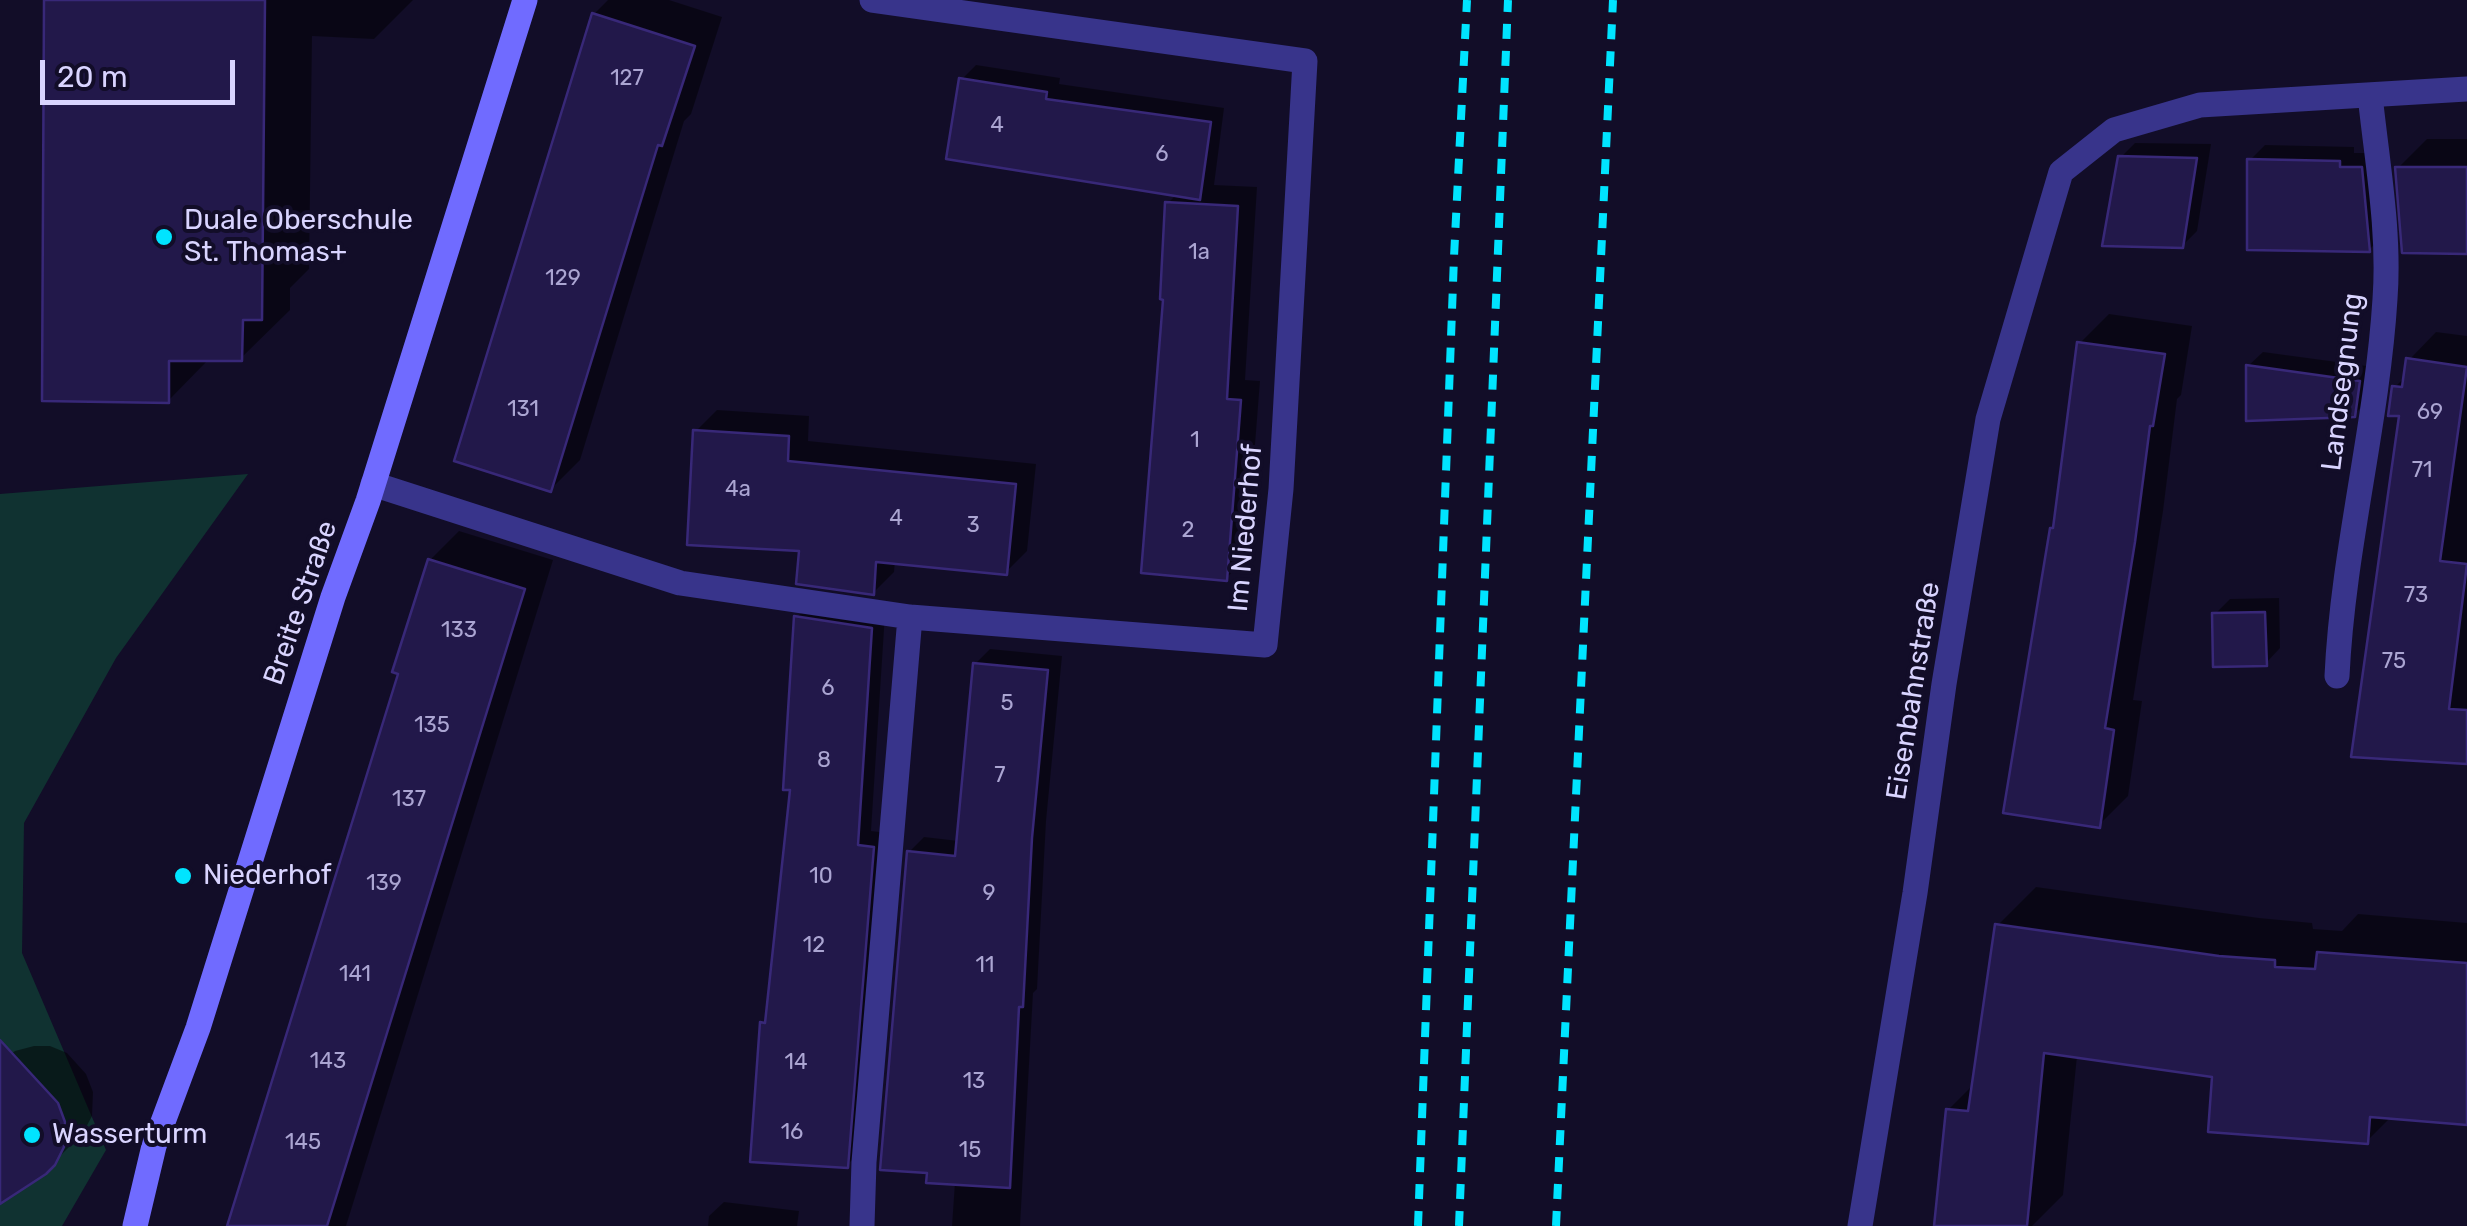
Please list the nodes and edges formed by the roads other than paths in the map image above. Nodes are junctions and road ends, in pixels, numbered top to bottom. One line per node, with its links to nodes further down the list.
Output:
1 (526, 0): 5 (street, Breite Straße)
2 (872, 0): 6 (street, Im Niederhof)
3 (2467, 89): 4 (street)
4 (2370, 95): 7 (street, Landsegnung); 10 (street, Eisenbahnstraße)
5 (373, 484): 6 (street, Im Niederhof); 8 (street, Breite Straße)
6 (910, 617): 9 (street)
7 (2337, 676)
8 (135, 1226)
9 (862, 1226)
10 (1860, 1226)

